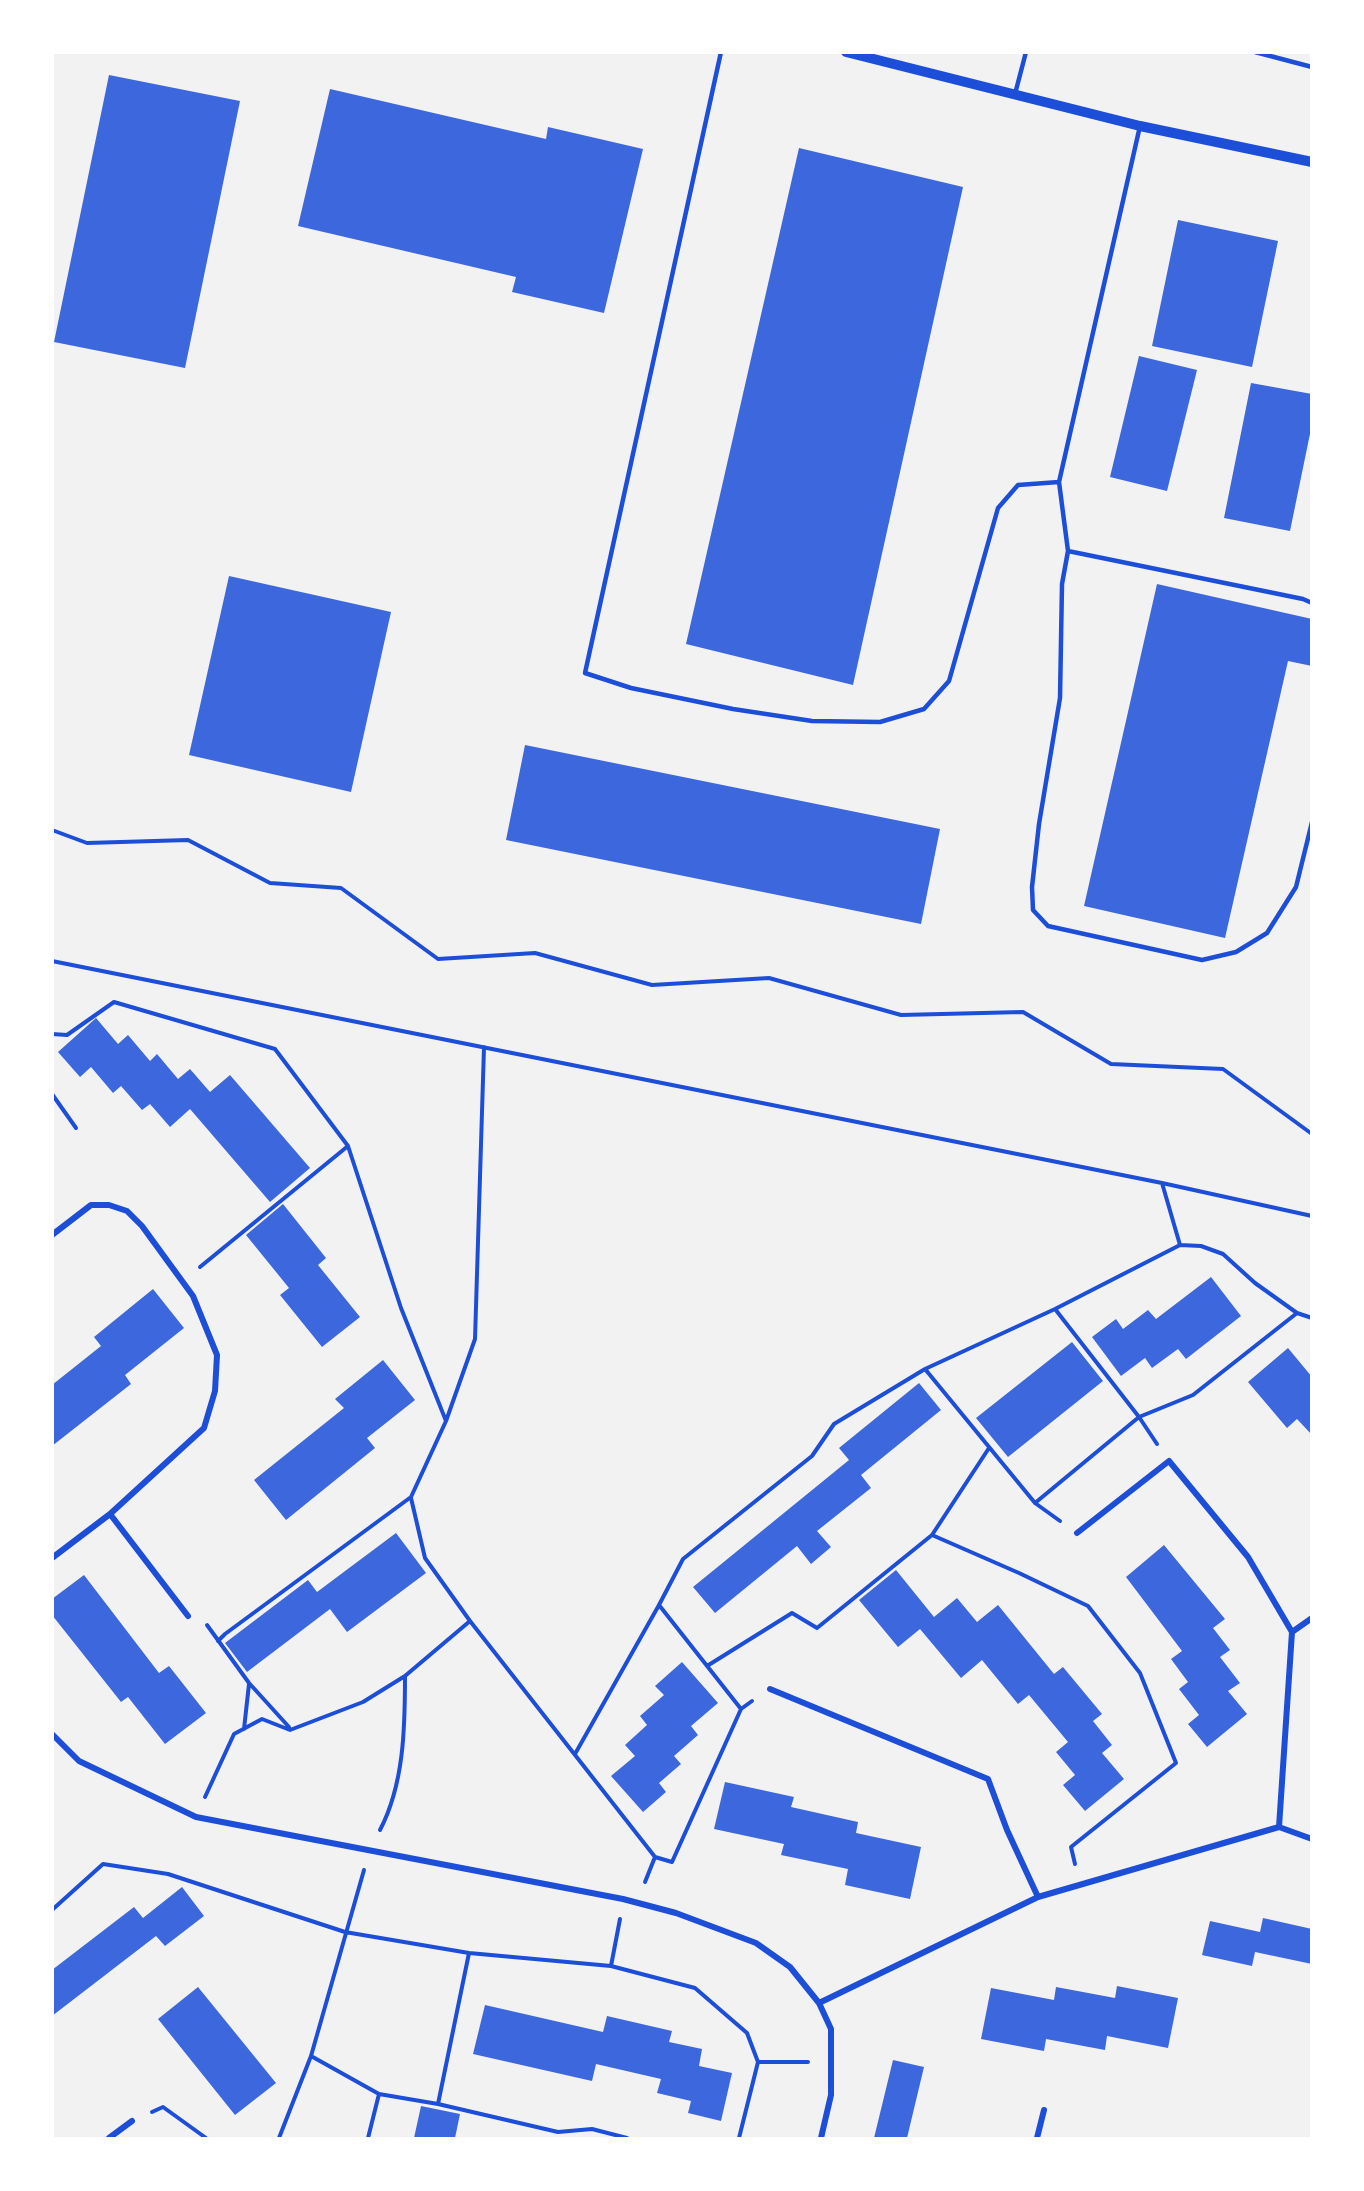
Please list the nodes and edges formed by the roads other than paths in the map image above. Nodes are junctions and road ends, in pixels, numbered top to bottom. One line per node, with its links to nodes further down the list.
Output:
1 (721, 52): 9 (lane)
2 (846, 52): 6 (street)
3 (1026, 52): 6 (lane)
4 (1255, 52): 5 (lane)
5 (1311, 67)
6 (1015, 94): 7 (street)
7 (1140, 126): 8 (street); 9 (lane)
8 (1311, 162)
9 (1059, 482): 10 (lane)
10 (1068, 551): 11 (lane); 12 (lane)
11 (1311, 603)
12 (1311, 822)
13 (52, 1235): 14 (street)
14 (110, 1514): 16 (street); 17 (street)
15 (1077, 1533): 19 (street)
16 (52, 1558)
17 (188, 1616)
18 (1311, 1618): 19 (street)
19 (1292, 1632): 22 (street)
20 (770, 1689): 24 (street)
21 (52, 1734): 25 (street)
22 (1279, 1827): 23 (street); 24 (street)
23 (1311, 1839)
24 (1038, 1897): 25 (street)
25 (819, 2003): 29 (street)
26 (1044, 2110): 30 (street)
27 (132, 2121): 28 (street)
28 (109, 2139)
29 (821, 2139)
30 (1037, 2139)

